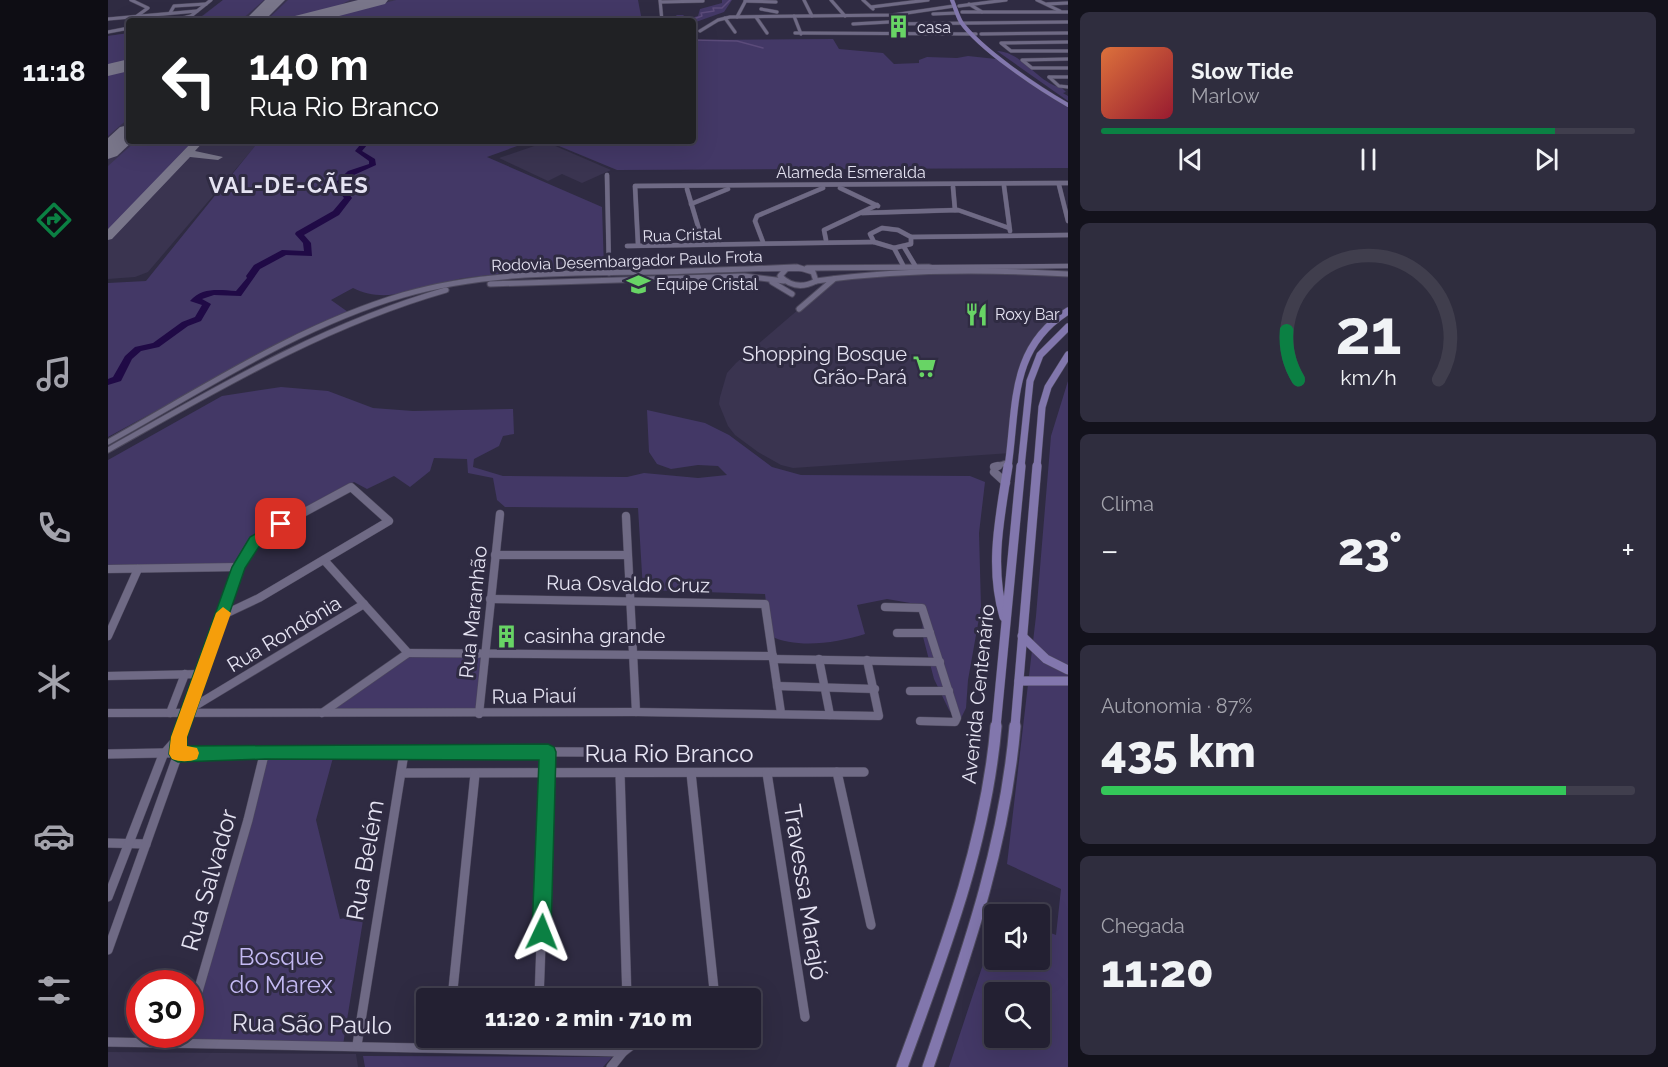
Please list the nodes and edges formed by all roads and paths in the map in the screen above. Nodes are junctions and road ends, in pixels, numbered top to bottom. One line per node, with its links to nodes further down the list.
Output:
1 (131, 0): 42 (street)
2 (211, 0): 18 (street)
3 (702, 0): 13 (street); 21 (street)
4 (804, 0): 39 (street)
5 (831, 0): 40 (street)
6 (863, 0): 24 (street)
7 (928, 0): 16 (street)
8 (952, 0): 22 (main road)
9 (957, 0): 22 (main road)
10 (1006, 0): 19 (street)
11 (1037, 0): 20 (street)
12 (660, 1): 13 (street); 45 (street)
13 (686, 1): 23 (street)
14 (746, 1): 15 (street); 41 (street)
15 (776, 1): 27 (street)
16 (906, 3): 24 (street); 35 (street)
17 (1068, 3): 20 (street)
18 (206, 4): 26 (street); 33 (street)
19 (969, 4): 22 (street); 28 (street)
20 (1045, 4): 29 (street)
21 (706, 5)
22 (957, 6): 30 (main road); 35 (street)
23 (690, 7)
24 (871, 7): 34 (street)
25 (761, 9): 27 (street)
26 (197, 11): 33 (street); 44 (street)
27 (777, 12): 37 (street)
28 (983, 12): 29 (street); 30 (street); 49 (street)
29 (1062, 12): 31 (street)
30 (960, 13): 35 (street); 53 (main road)
31 (1068, 13)
32 (162, 14): 33 (street); 42 (street); 43 (street)
33 (170, 14)
34 (880, 15): 35 (street); 40 (street); 51 (street)
35 (924, 15): 52 (street)
36 (756, 16): 37 (street); 41 (street); 58 (street)
37 (779, 16): 38 (street)
38 (794, 16): 39 (street); 60 (street)
39 (812, 16): 40 (street)
40 (845, 16): 51 (street)
41 (737, 17): 46 (street)
42 (135, 18)
43 (162, 18)
44 (182, 18)
45 (662, 18)
46 (725, 18): 55 (street); 57 (street)
47 (126, 19): 48 (street)
48 (108, 20)
49 (996, 22): 50 (street); 53 (street); 63 (street)
50 (1068, 22)
51 (890, 23): 52 (street); 65 (street)
52 (934, 23): 53 (street)
53 (964, 23): 62 (main road)
54 (126, 29): 56 (street)
55 (696, 29)
56 (108, 32)
57 (735, 32)
58 (766, 33)
59 (795, 33): 60 (street)
60 (801, 33): 65 (street)
61 (1068, 33): 64 (street)
62 (978, 34): 63 (street); 65 (street); 75 (main road)
63 (1013, 34): 64 (street)
64 (1053, 34): 66 (street)
65 (905, 35)
66 (1062, 42): 67 (street); 68 (street); 69 (street)
67 (1068, 42)
68 (1003, 43): 70 (street)
69 (1068, 49): 70 (street)
70 (1011, 51)
71 (1068, 59): 72 (street)
72 (1068, 68)
73 (1068, 77): 74 (street)
74 (1068, 87)
75 (1068, 103)
76 (608, 175): 124 (street)
77 (1033, 184): 78 (street, Alameda Esmeralda); 80 (street, Alameda Esmeralda); 82 (street, Alameda Esmeralda); 83 (street, Alameda Esmeralda)
78 (1068, 184): 83 (street, Alameda Esmeralda)
79 (927, 185): 80 (street, Alameda Esmeralda); 81 (street, Alameda Esmeralda); 86 (street, Alameda Esmeralda)
80 (979, 185): 82 (street, Alameda Esmeralda); 86 (street, Alameda Esmeralda)
81 (849, 186): 85 (street, Alameda Esmeralda); 89 (street, Alameda Esmeralda)
82 (1004, 186): 101 (street)
83 (1059, 186): 99 (street)
84 (695, 187): 85 (street, Alameda Esmeralda); 87 (street, Alameda Esmeralda); 90 (street, Alameda Esmeralda); 91 (street, Alameda Esmeralda)
85 (784, 187): 91 (street, Alameda Esmeralda); 92 (street, Alameda Esmeralda)
86 (953, 187): 96 (street)
87 (634, 188): 90 (street, Alameda Esmeralda); 113 (street)
88 (823, 188): 89 (street, Alameda Esmeralda); 92 (street, Alameda Esmeralda); 93 (street)
89 (840, 188): 95 (street)
90 (687, 189): 94 (street)
91 (728, 189): 94 (street)
92 (792, 189): 93 (street)
93 (805, 196): 110 (street)
94 (692, 204): 112 (street)
95 (877, 206): 97 (street); 98 (street)
96 (955, 210): 97 (street); 100 (street)
97 (892, 212): 98 (street)
98 (862, 213): 108 (street)
99 (1068, 221)
100 (992, 222): 101 (street); 104 (street)
101 (1010, 228): 102 (street)
102 (1011, 236): 104 (street); 105 (street)
103 (1068, 236): 105 (street)
104 (991, 237): 107 (street)
105 (1046, 237): 107 (street)
106 (912, 239): 107 (street); 109 (street); 115 (street)
107 (977, 239)
108 (826, 240): 109 (street, Rua Cristal); 111 (street, Rua Cristal)
109 (872, 240): 111 (street, Rua Cristal); 116 (street)
110 (762, 242): 111 (street, Rua Cristal); 112 (street, Rua Cristal)
111 (795, 242): 114 (street, Rua Cristal)
112 (703, 243): 114 (street, Rua Cristal)
113 (638, 244): 114 (street, Rua Cristal); 114 (street, Rua Cristal)
114 (671, 245)
115 (904, 247): 116 (street); 119 (street)
116 (894, 248): 118 (street)
117 (1068, 266): 120 (street)
118 (904, 267): 119 (street); 122 (street)
119 (916, 267): 120 (street)
120 (950, 267): 123 (street)
121 (788, 268): 122 (street, Rodovia Desembargador Paulo Frota); 124 (street, Rodovia Desembargador Paulo Frota); 128 (street)
122 (802, 268): 129 (street)
123 (941, 272): 125 (street); 126 (street)
124 (609, 273): 135 (street, Rodovia Desembargador Paulo Frota)
125 (1068, 274)
126 (836, 277): 129 (street); 131 (street)
127 (761, 278): 128 (street, Rodovia Desembargador Paulo Frota); 130 (street); 136 (street, Rodovia Desembargador Paulo Frota)
128 (784, 281): 129 (street, Rodovia Desembargador Paulo Frota)
129 (816, 281)
130 (792, 294)
131 (799, 309)
132 (1068, 311): 137 (main road)
133 (1068, 327): 152 (main road, Avenida Centenário)
134 (1068, 355): 156 (main road, Avenida Centenário)
135 (108, 442)
136 (108, 450)
137 (1009, 462): 138 (main road); 138 (street)
138 (1006, 483): 152 (main road)
139 (500, 514): 141 (street, Rua Maranhão)
140 (626, 516): 142 (street)
141 (495, 555): 142 (street); 147 (street, Rua Maranhão)
142 (626, 555): 148 (street)
143 (324, 560): 144 (street); 149 (street); 151 (street)
144 (239, 567): 145 (street); 151 (street)
145 (138, 569): 146 (street); 155 (street)
146 (108, 570)
147 (490, 599): 148 (street, Rua Osvaldo Cruz); 157 (street, Rua Maranhão)
148 (630, 599): 159 (street); 160 (street, Rua Osvaldo Cruz)
149 (364, 604): 158 (street); 175 (street, Rua Rondônia)
150 (885, 607): 154 (street)
151 (222, 615): 166 (street)
152 (1005, 621): 219 (main road, Avenida Centenário)
153 (897, 633): 154 (street)
154 (930, 633): 163 (street)
155 (108, 636)
156 (1022, 636): 164 (main road); 168 (main road, Avenida Centenário)
157 (484, 652): 158 (street); 159 (street); 181 (street, Rua Maranhão)
158 (408, 653): 180 (street)
159 (632, 654): 160 (street); 176 (street)
160 (773, 657): 161 (street); 170 (street)
161 (819, 659): 162 (street); 171 (street)
162 (867, 660): 163 (street); 172 (street)
163 (940, 662): 174 (street)
164 (1068, 670)
165 (184, 674): 166 (street); 167 (street); 178 (street)
166 (202, 674): 175 (street)
167 (108, 676)
168 (1019, 681): 169 (main road); 220 (main road, Avenida Centenário)
169 (1068, 681)
170 (777, 686): 171 (street); 179 (street)
171 (824, 687): 172 (street); 182 (street)
172 (875, 689): 182 (street, Rua Piauí)
173 (910, 691): 174 (street)
174 (949, 691): 183 (street)
175 (189, 711): 178 (street, Rua Piauí); 180 (street, Rua Piauí); 184 (street)
176 (636, 711): 179 (street, Rua Piauí); 181 (street, Rua Piauí)
177 (108, 713): 178 (street, Rua Piauí)
178 (170, 713)
179 (781, 713): 182 (street, Rua Piauí)
180 (321, 714): 181 (street, Rua Piauí)
181 (479, 714)
182 (830, 715)
183 (920, 721)
184 (179, 737): 190 (street); 191 (street)
185 (265, 751): 188 (street, Rua Rio Branco); 191 (street, Rua Rio Branco); 206 (street, Rua Salvador)
186 (548, 752): 187 (street, Rua Rio Branco); 188 (street, Rua Rio Branco); 195 (street)
187 (586, 752)
188 (404, 753): 194 (street, Rua Belém)
189 (108, 754): 190 (street, Rua Rio Branco)
190 (164, 754): 191 (street, Rua Rio Branco); 201 (street)
191 (178, 754): 202 (street)
192 (837, 772): 193 (street, Rua Rio Branco); 198 (street, Rua Rio Branco); 204 (street)
193 (864, 772)
194 (401, 773): 199 (street, Rua Rio Branco); 216 (street, Rua Belém)
195 (547, 773): 196 (street, Rua Rio Branco); 199 (street, Rua Rio Branco); 208 (street)
196 (620, 773): 197 (street, Rua Rio Branco); 209 (street)
197 (691, 773): 198 (street, Rua Rio Branco); 210 (street)
198 (767, 773): 211 (street, Travessa Marajó)
199 (475, 774): 207 (street)
200 (108, 843): 201 (street)
201 (128, 843): 202 (street); 203 (street)
202 (146, 844): 205 (street)
203 (108, 897)
204 (871, 925)
205 (108, 950)
206 (204, 971)
207 (453, 988)
208 (539, 988)
209 (627, 988)
210 (714, 988)
211 (805, 1017)
212 (204, 1040): 216 (street, Rua São Paulo)
213 (126, 1041): 214 (street, Rua São Paulo)
214 (108, 1042)
215 (416, 1043): 216 (street, Rua São Paulo)
216 (357, 1045)
217 (625, 1048): 218 (street)
218 (611, 1067)
219 (902, 1067)
220 (928, 1067)

